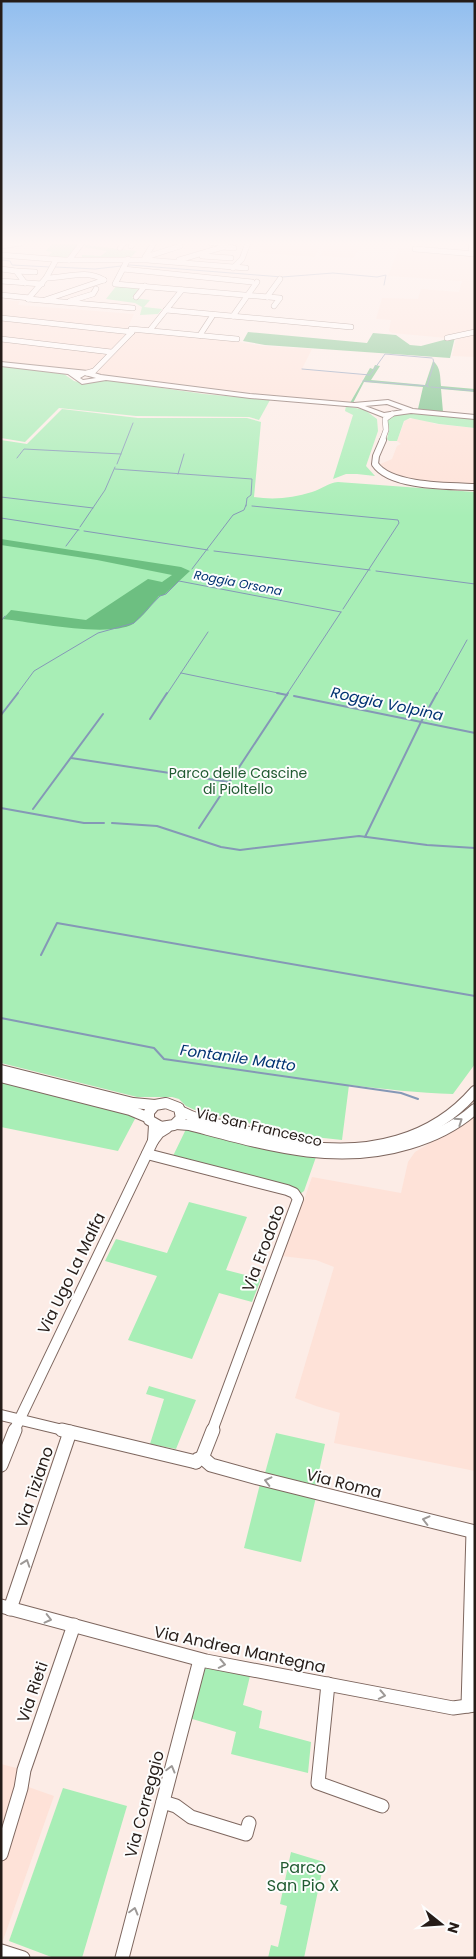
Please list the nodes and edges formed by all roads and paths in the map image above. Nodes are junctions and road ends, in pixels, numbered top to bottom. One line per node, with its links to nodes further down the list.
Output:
1 (127, 334): 8 (street)
2 (194, 334): 4 (street)
3 (464, 334): 5 (street)
4 (200, 335): 7 (street)
5 (447, 338)
6 (1, 339): 8 (street)
7 (237, 339)
8 (111, 352): 11 (street)
9 (1, 364): 10 (main road)
10 (66, 372): 11 (main road); 12 (main road)
11 (91, 375): 12 (main road); 12 (main road); 13 (main road)
12 (76, 378)
13 (372, 409): 14 (main road); 14 (main road); 16 (street)
14 (397, 411): 15 (main road); 16 (street)
15 (475, 417)
16 (419, 482): 17 (street)
17 (475, 487)
18 (1, 1070): 21 (street)
19 (1, 1077): 24 (street)
20 (475, 1091): 23 (street, Via San Francesco)
21 (155, 1106): 23 (street); 24 (street)
22 (475, 1109): 25 (street, Via San Francesco, one-way to 22)
23 (180, 1111): 25 (street)
24 (151, 1122): 25 (street); 26 (street, Via Ugo La Malfa)
25 (171, 1126): 26 (street, Via Ugo La Malfa)
26 (153, 1141): 27 (street, Via Ugo La Malfa)
27 (147, 1154): 29 (street, Via Ugo La Malfa); 31 (street, Via Erodoto)
28 (1, 1415): 29 (street, Via Roma)
29 (19, 1419): 30 (street, Via Roma); 32 (street, Via Ugo La Malfa)
30 (70, 1432): 31 (street, Via Roma); 34 (street, Via Tiziano, one-way to 30)
31 (201, 1461): 33 (street, Via Roma, one-way to 31)
32 (1, 1465)
33 (474, 1532): 37 (street)
34 (6, 1608): 35 (street, Via Andrea Mantegna, one-way to 35)
35 (74, 1625): 36 (street, Via Andrea Mantegna); 43 (street, Via Rieti)
36 (200, 1660): 38 (street, Via Andrea Mantegna, one-way to 38); 40 (street, Via Correggio, one-way to 36)
37 (472, 1674): 39 (street)
38 (328, 1684): 39 (street, Via Andrea Mantegna, one-way to 39); 41 (street)
39 (471, 1705)
40 (163, 1802): 42 (street); 46 (street, Via Correggio, one-way to 40)
41 (382, 1806)
42 (248, 1823)
43 (1, 1854)
44 (1, 1951): 45 (street)
45 (23, 1958)
46 (122, 1958)

